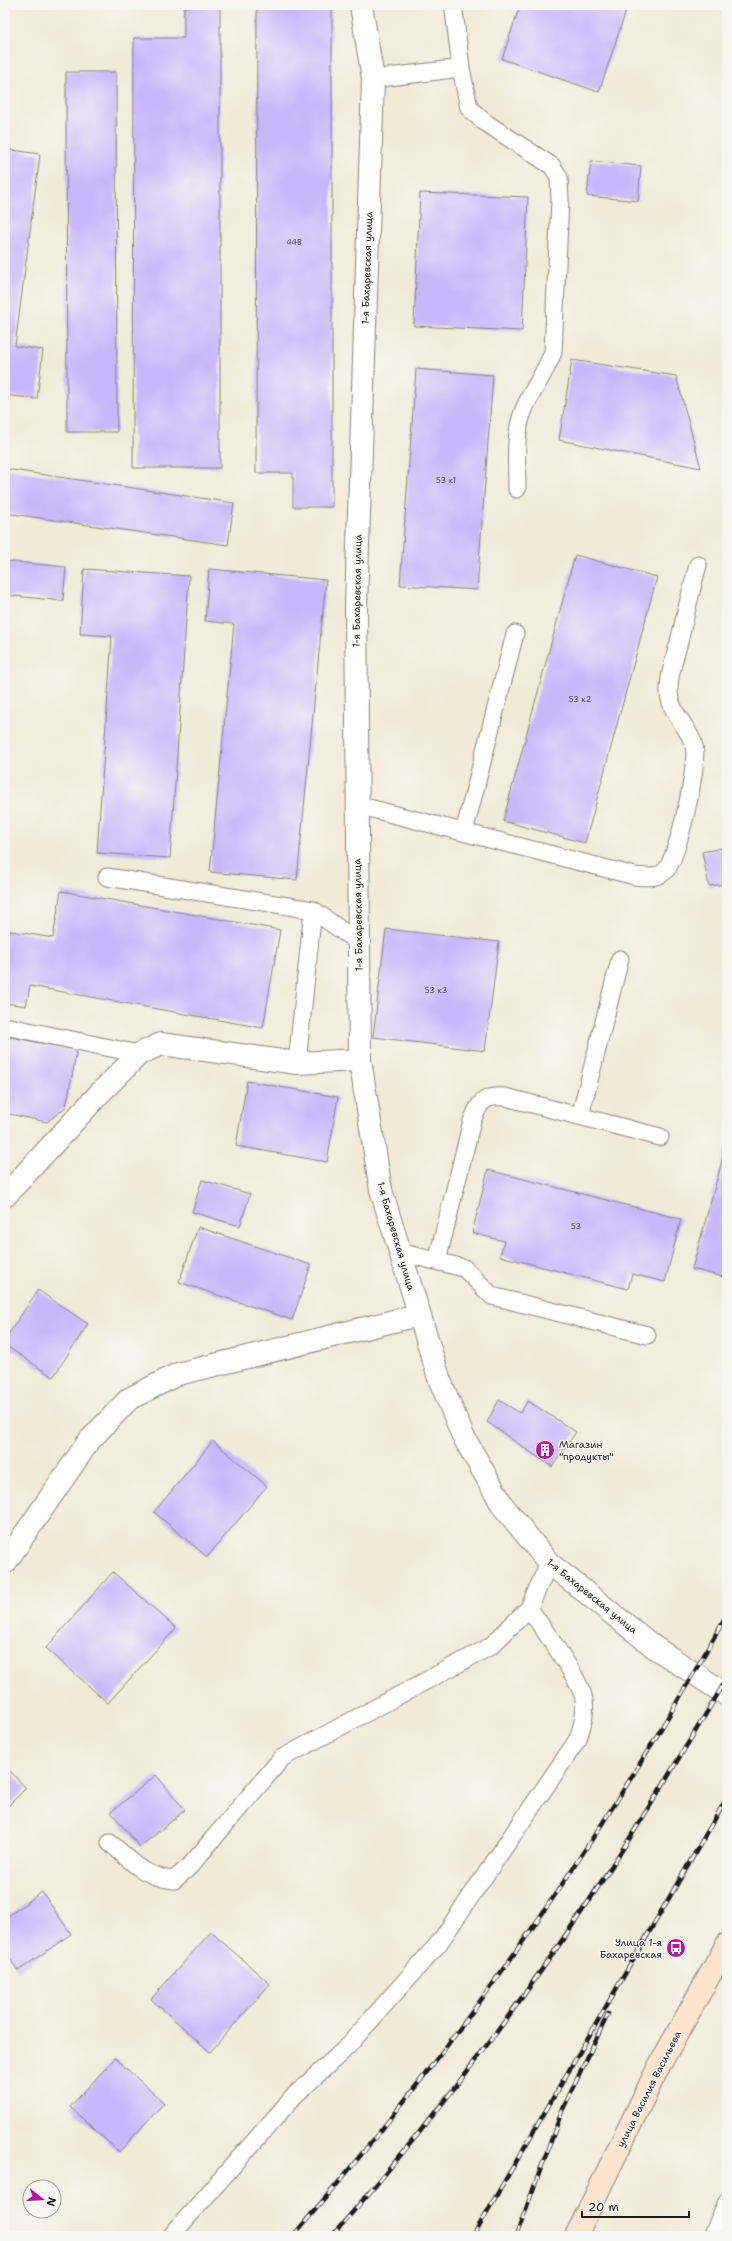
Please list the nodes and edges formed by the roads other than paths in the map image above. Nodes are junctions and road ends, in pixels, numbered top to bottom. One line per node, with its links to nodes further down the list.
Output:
1 (361, 5): 4 (street, 1-я Бахаревская улица)
2 (455, 5): 3 (lane)
3 (461, 68): 4 (lane); 5 (lane)
4 (373, 79): 8 (street, 1-я Бахаревская улица)
5 (516, 488)
6 (698, 565): 9 (lane)
7 (515, 634): 9 (lane)
8 (357, 805): 9 (lane); 12 (street, 1-я Бахаревская улица)
9 (464, 832)
10 (107, 877): 11 (lane)
11 (313, 910): 12 (lane); 17 (lane)
12 (359, 943): 16 (street, 1-я Бахаревская улица)
13 (620, 959): 18 (lane)
14 (5, 1026): 15 (lane)
15 (139, 1054): 17 (street); 20 (street)
16 (360, 1060): 17 (street); 21 (street, 1-я Бахаревская улица)
17 (297, 1063)
18 (580, 1116): 19 (lane); 22 (lane)
19 (660, 1137)
20 (5, 1196)
21 (399, 1252): 22 (lane); 23 (street, 1-я Бахаревская улица)
22 (437, 1261): 24 (lane)
23 (418, 1315): 25 (street, 1-я Бахаревская улица); 26 (street)
24 (647, 1335)
25 (549, 1563): 27 (lane); 28 (street, 1-я Бахаревская улица)
26 (5, 1564)
27 (529, 1608): 29 (lane); 32 (lane)
28 (727, 1695)
29 (110, 1843)
30 (727, 1944): 33 (main road, улица Василия Васильева)
31 (727, 2202): 34 (lane)
32 (171, 2236)
33 (576, 2236)
34 (712, 2236)

